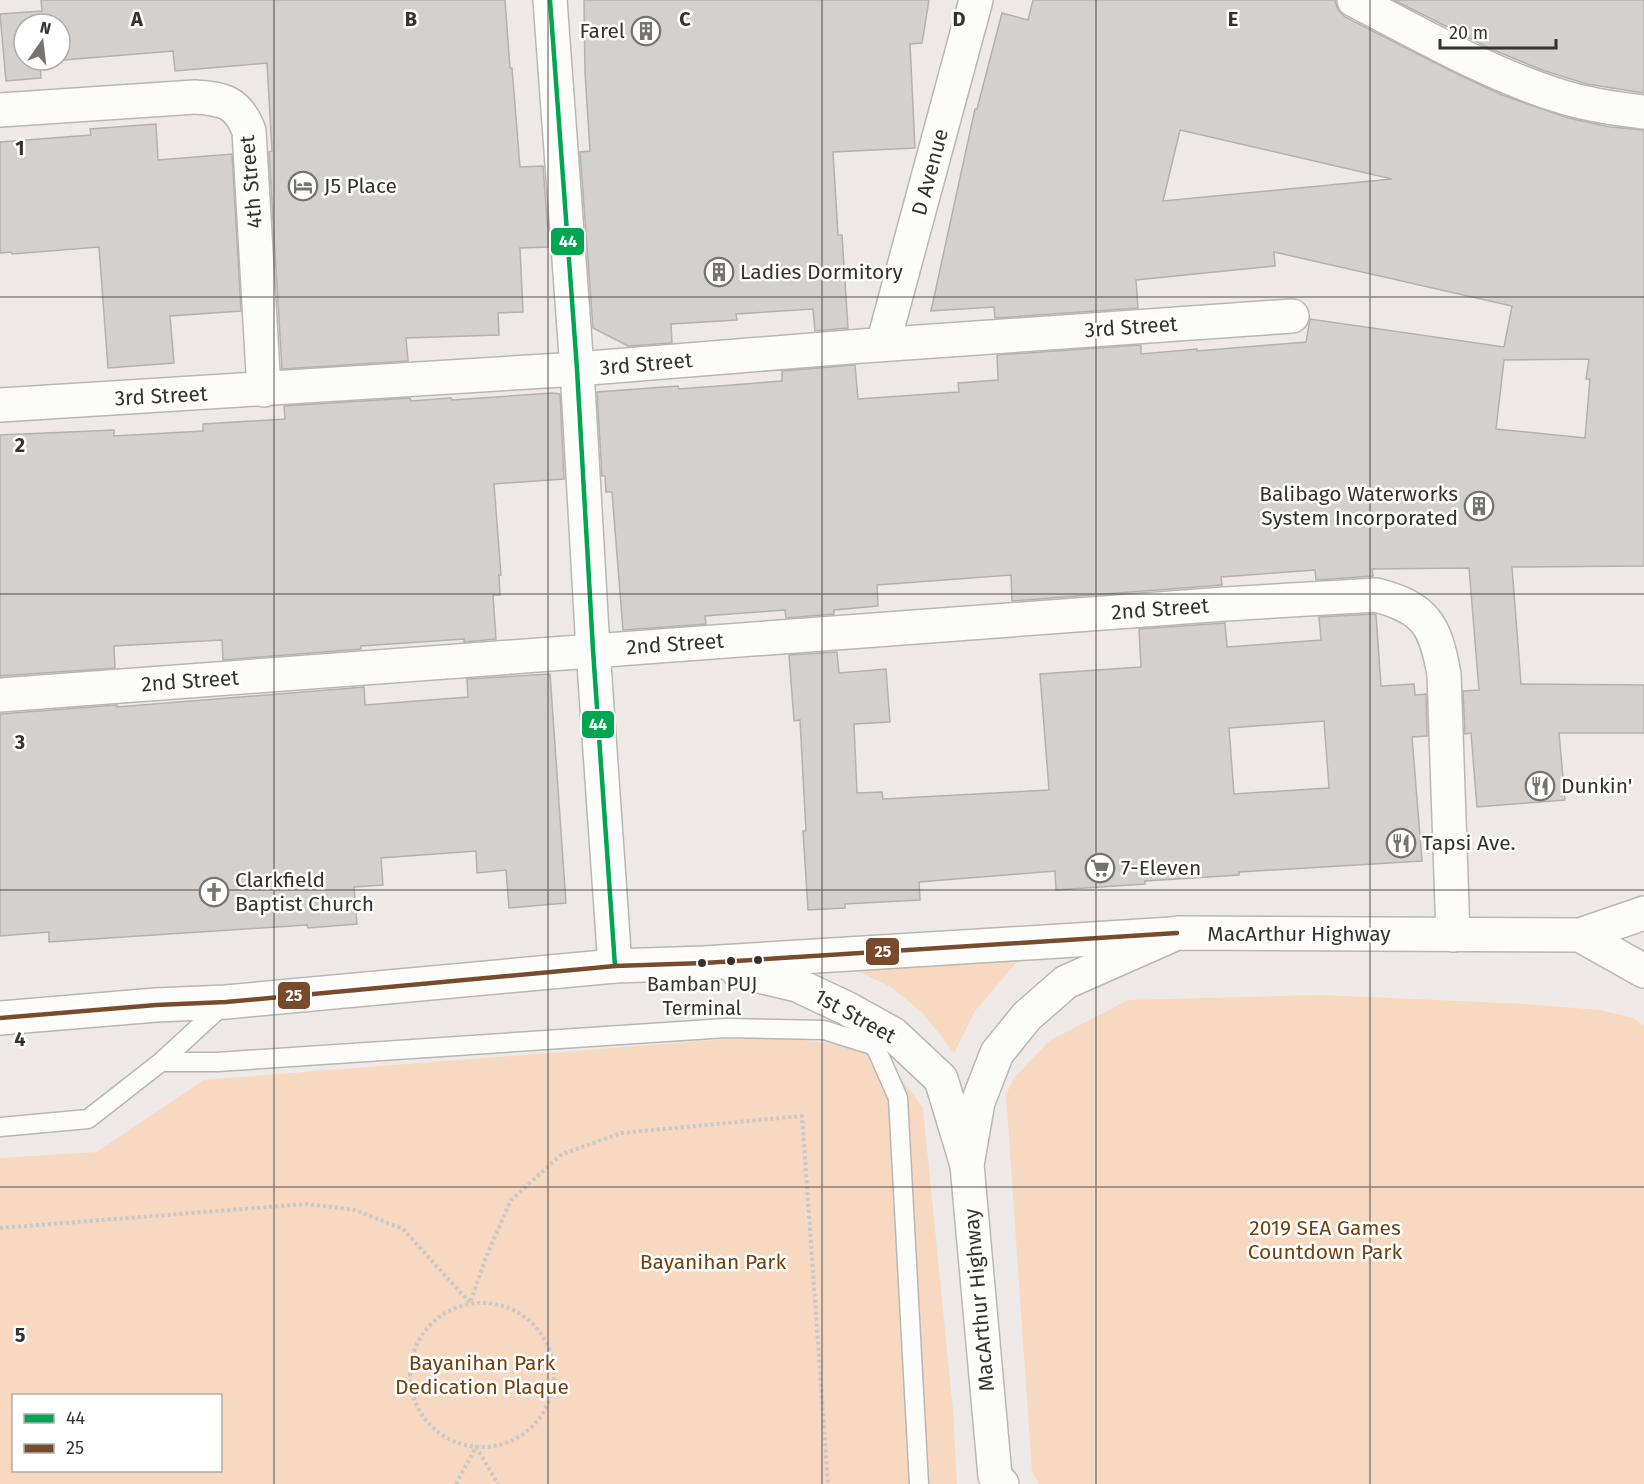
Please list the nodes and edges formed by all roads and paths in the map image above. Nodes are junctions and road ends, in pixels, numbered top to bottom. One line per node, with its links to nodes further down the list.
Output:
1 (550, 0): 8 (main road)
2 (976, 0): 7 (main road, D Avenue)
3 (1354, 0): 5 (main road)
4 (0, 110): 9 (main road, 4th Street)
5 (1644, 112)
6 (1292, 316): 7 (main road, 3rd Street)
7 (883, 344): 8 (main road, 3rd Street)
8 (577, 369): 9 (main road, 3rd Street); 11 (main road)
9 (264, 390): 10 (main road, 3rd Street)
10 (0, 405)
11 (593, 650): 12 (main road, 2nd Street); 15 (main road, 2nd Street); 18 (main road)
12 (0, 695)
13 (1644, 913): 16 (main road, MacArthur Highway)
14 (1177, 933): 15 (main road, MacArthur Highway); 17 (main road, 1st Street); 24 (main road, MacArthur Highway)
15 (1453, 935): 16 (main road, MacArthur Highway)
16 (1580, 935): 19 (main road)
17 (704, 963): 18 (main road, 1st Street); 24 (main road, 1st Street)
18 (615, 966): 20 (main road, 1st Street)
19 (1644, 971)
20 (226, 1002): 21 (main road, 1st Street); 22 (lane)
21 (0, 1018)
22 (161, 1062): 23 (lane); 31 (lane)
23 (0, 1127)
24 (967, 1165): 32 (main road, MacArthur Highway)
25 (0, 1228): 26 (path)
26 (470, 1303): 27 (path); 27 (path); 30 (path)
27 (476, 1447): 28 (path); 29 (path)
28 (456, 1484)
29 (498, 1484)
30 (828, 1484)
31 (919, 1484)
32 (1002, 1484)

